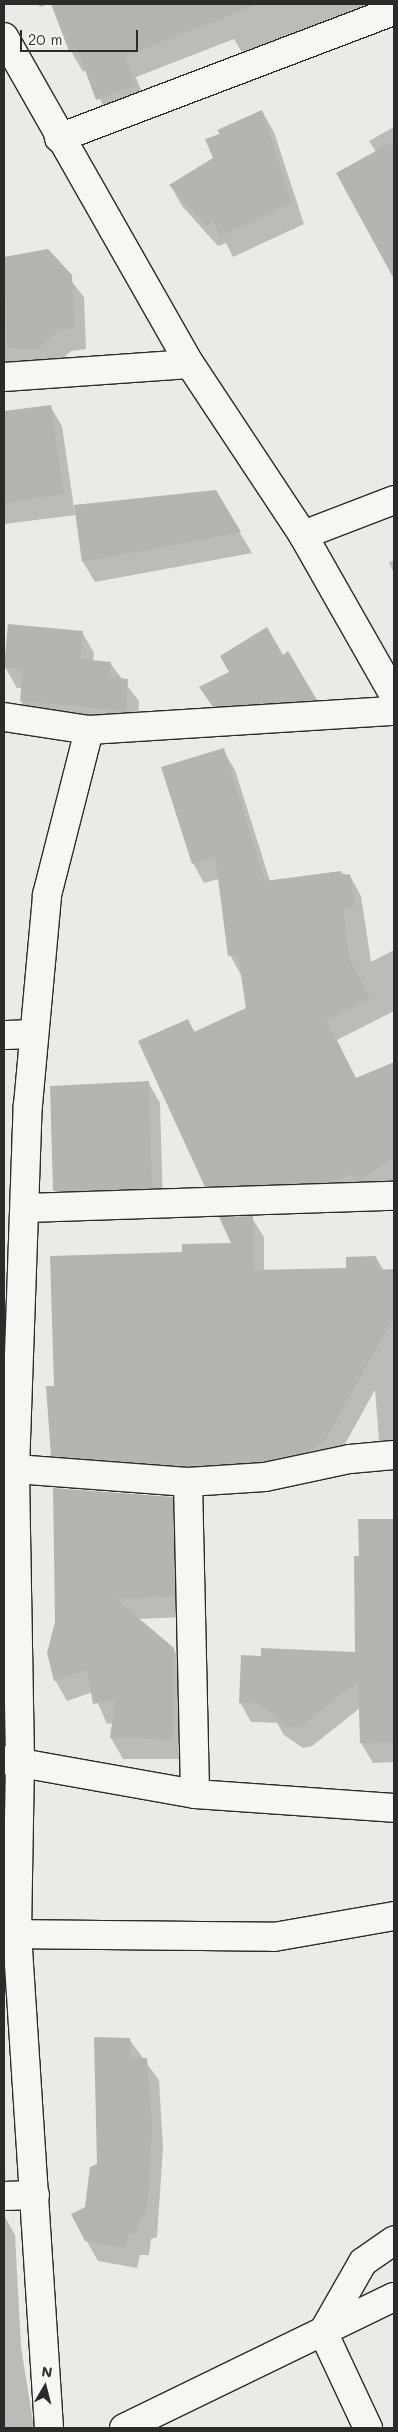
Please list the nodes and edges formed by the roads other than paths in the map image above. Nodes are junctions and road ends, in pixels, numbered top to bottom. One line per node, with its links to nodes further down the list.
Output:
1 (394, 11): 3 (street)
2 (4, 37): 3 (street)
3 (59, 138): 4 (street)
4 (190, 364): 5 (street); 7 (street)
5 (4, 377)
6 (394, 500): 7 (street)
7 (303, 535): 8 (street)
8 (394, 695)
9 (394, 711): 11 (street)
10 (4, 717): 11 (street)
11 (89, 730): 12 (street)
12 (34, 1034): 13 (street); 15 (street)
13 (4, 1035)
14 (394, 1196): 15 (street)
15 (26, 1208): 17 (street)
16 (394, 1455): 18 (street)
17 (15, 1468): 18 (street); 19 (street)
18 (188, 1482): 20 (street)
19 (12, 1760): 20 (street); 23 (street)
20 (195, 1794): 21 (street)
21 (394, 1808)
22 (394, 1916): 23 (street)
23 (10, 1934): 24 (street)
24 (35, 2195): 25 (street); 29 (street)
25 (4, 2196)
26 (394, 2240): 28 (street)
27 (394, 2297): 28 (street)
28 (323, 2332): 30 (street); 31 (street)
29 (49, 2428)
30 (124, 2428)
31 (368, 2428)

